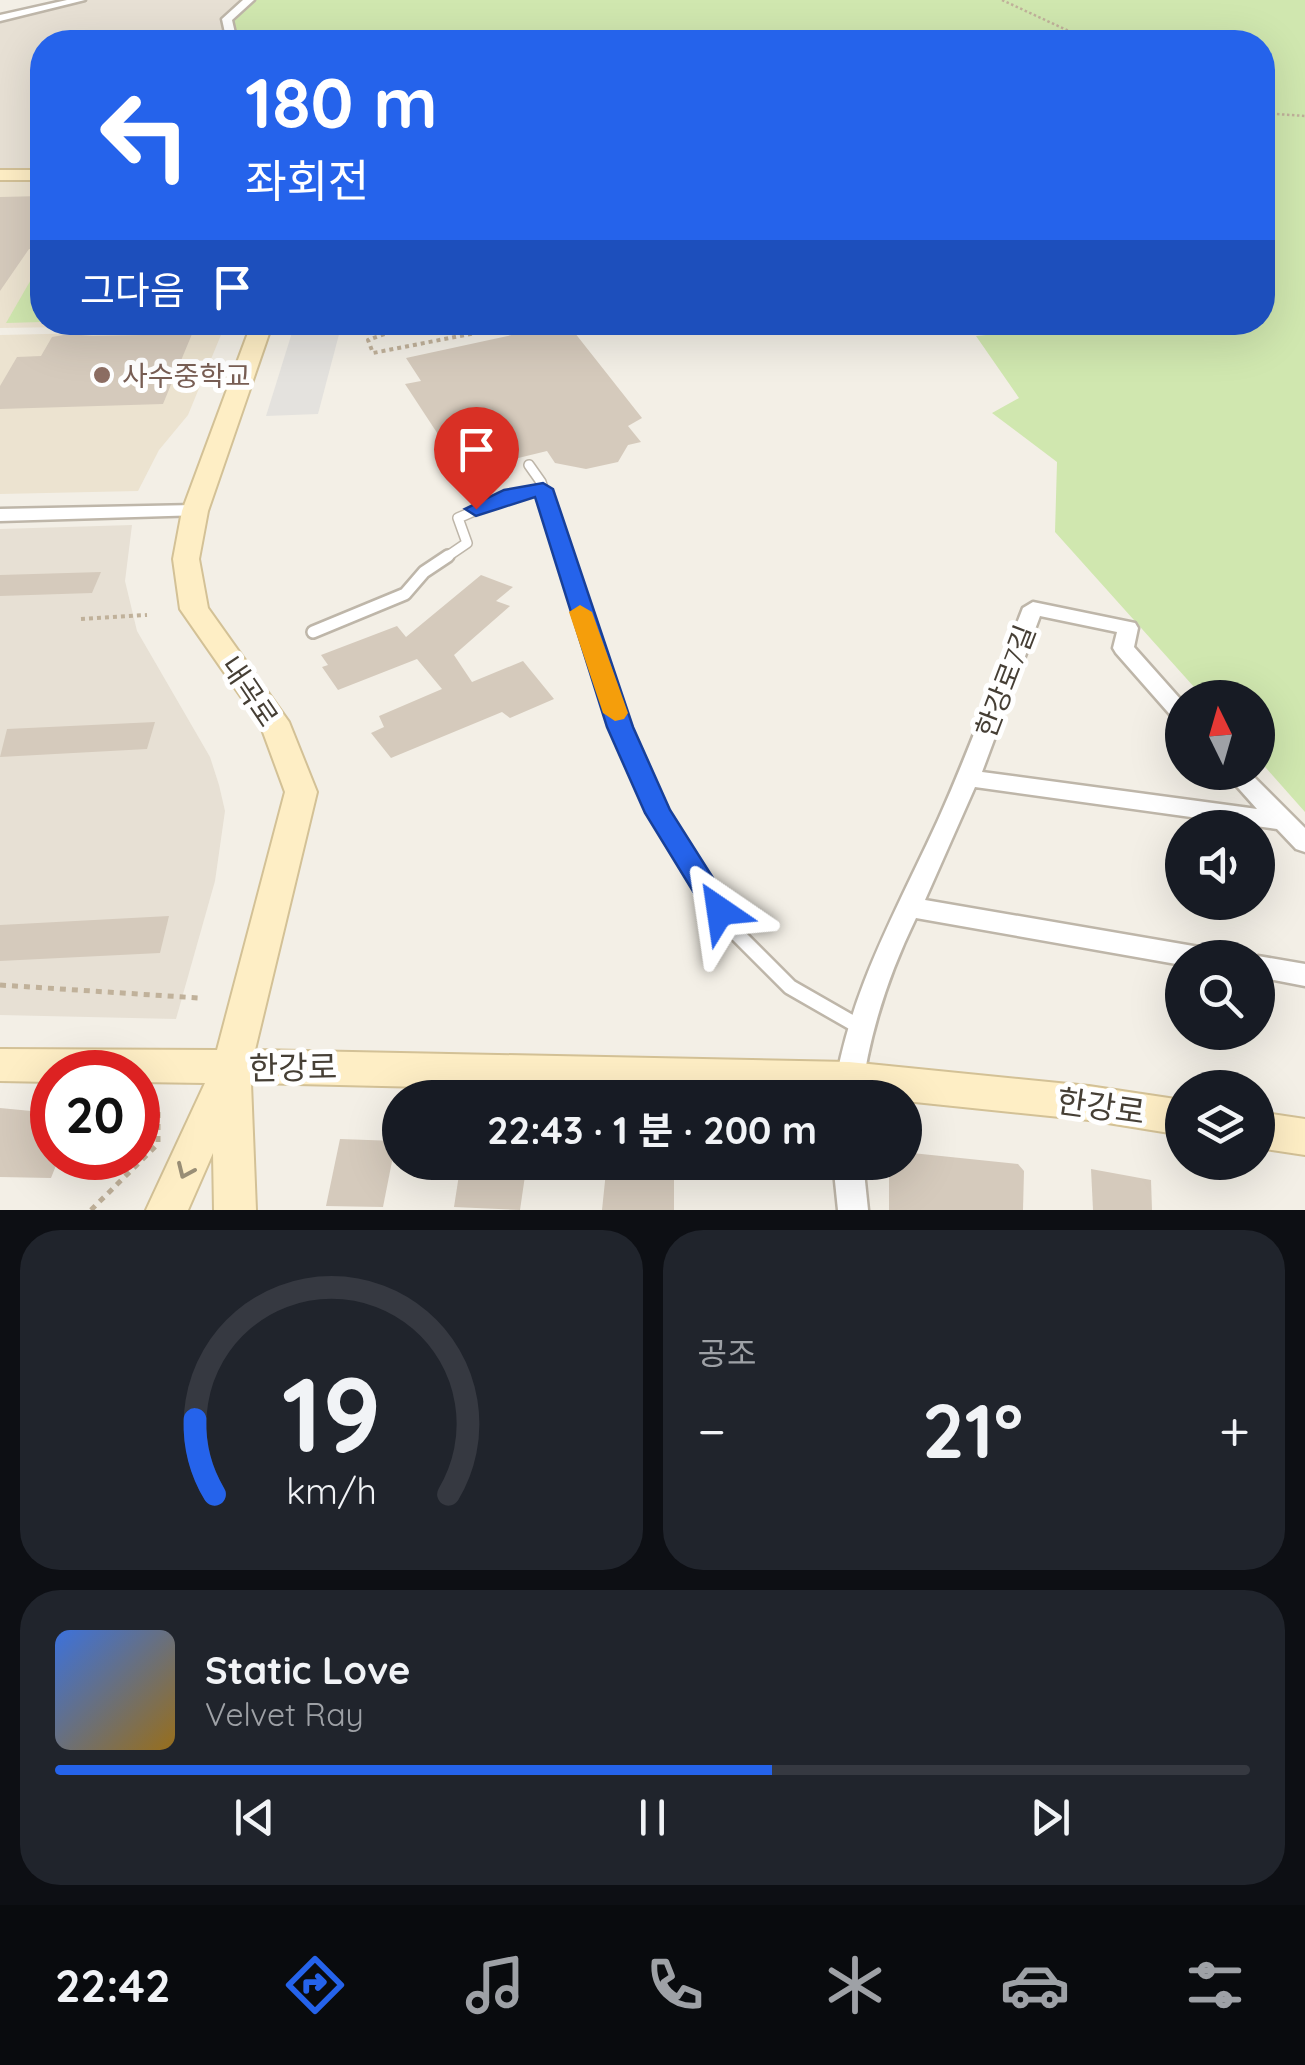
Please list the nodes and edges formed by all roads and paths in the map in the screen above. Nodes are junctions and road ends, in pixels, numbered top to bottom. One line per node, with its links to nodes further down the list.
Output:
1 (80, 0): 4 (street)
2 (249, 0): 5 (street)
3 (1002, 0): 6 (path)
4 (0, 18)
5 (229, 30)
6 (1067, 30)
7 (1275, 114): 8 (path)
8 (1305, 116)
9 (0, 175): 10 (main road)
10 (30, 175)
11 (258, 335): 16 (main road, 내곡로)
12 (382, 335): 13 (path)
13 (465, 335)
14 (529, 465): 15 (lane)
15 (543, 489): 20 (lane); 32 (lane)
16 (195, 511): 17 (street); 34 (main road, 내곡로)
17 (0, 515)
18 (147, 615): 19 (path)
19 (81, 619)
20 (312, 632)
21 (1165, 695): 22 (street, 한강로7길)
22 (967, 778): 24 (street, 한강로7길); 26 (street, 한강로7길)
23 (1253, 790): 24 (street)
24 (1282, 820): 25 (street)
25 (1305, 842)
26 (910, 906): 27 (street); 32 (street, 한강로7길)
27 (1165, 951)
28 (1275, 969): 29 (street)
29 (1305, 975)
30 (0, 985): 31 (path)
31 (198, 998)
32 (858, 1026): 36 (street, 한강로7길)
33 (0, 1065): 34 (main road, 한강로)
34 (231, 1068): 35 (main road, 한강로); 44 (main road, one-way to 44); 45 (main road)
35 (601, 1080)
36 (849, 1080)
37 (922, 1093): 38 (main road, 한강로)
38 (1165, 1115)
39 (1275, 1133): 40 (main road)
40 (1305, 1137)
41 (121, 1180): 43 (path)
42 (850, 1180): 46 (street)
43 (91, 1210)
44 (167, 1210)
45 (235, 1210)
46 (853, 1210)

